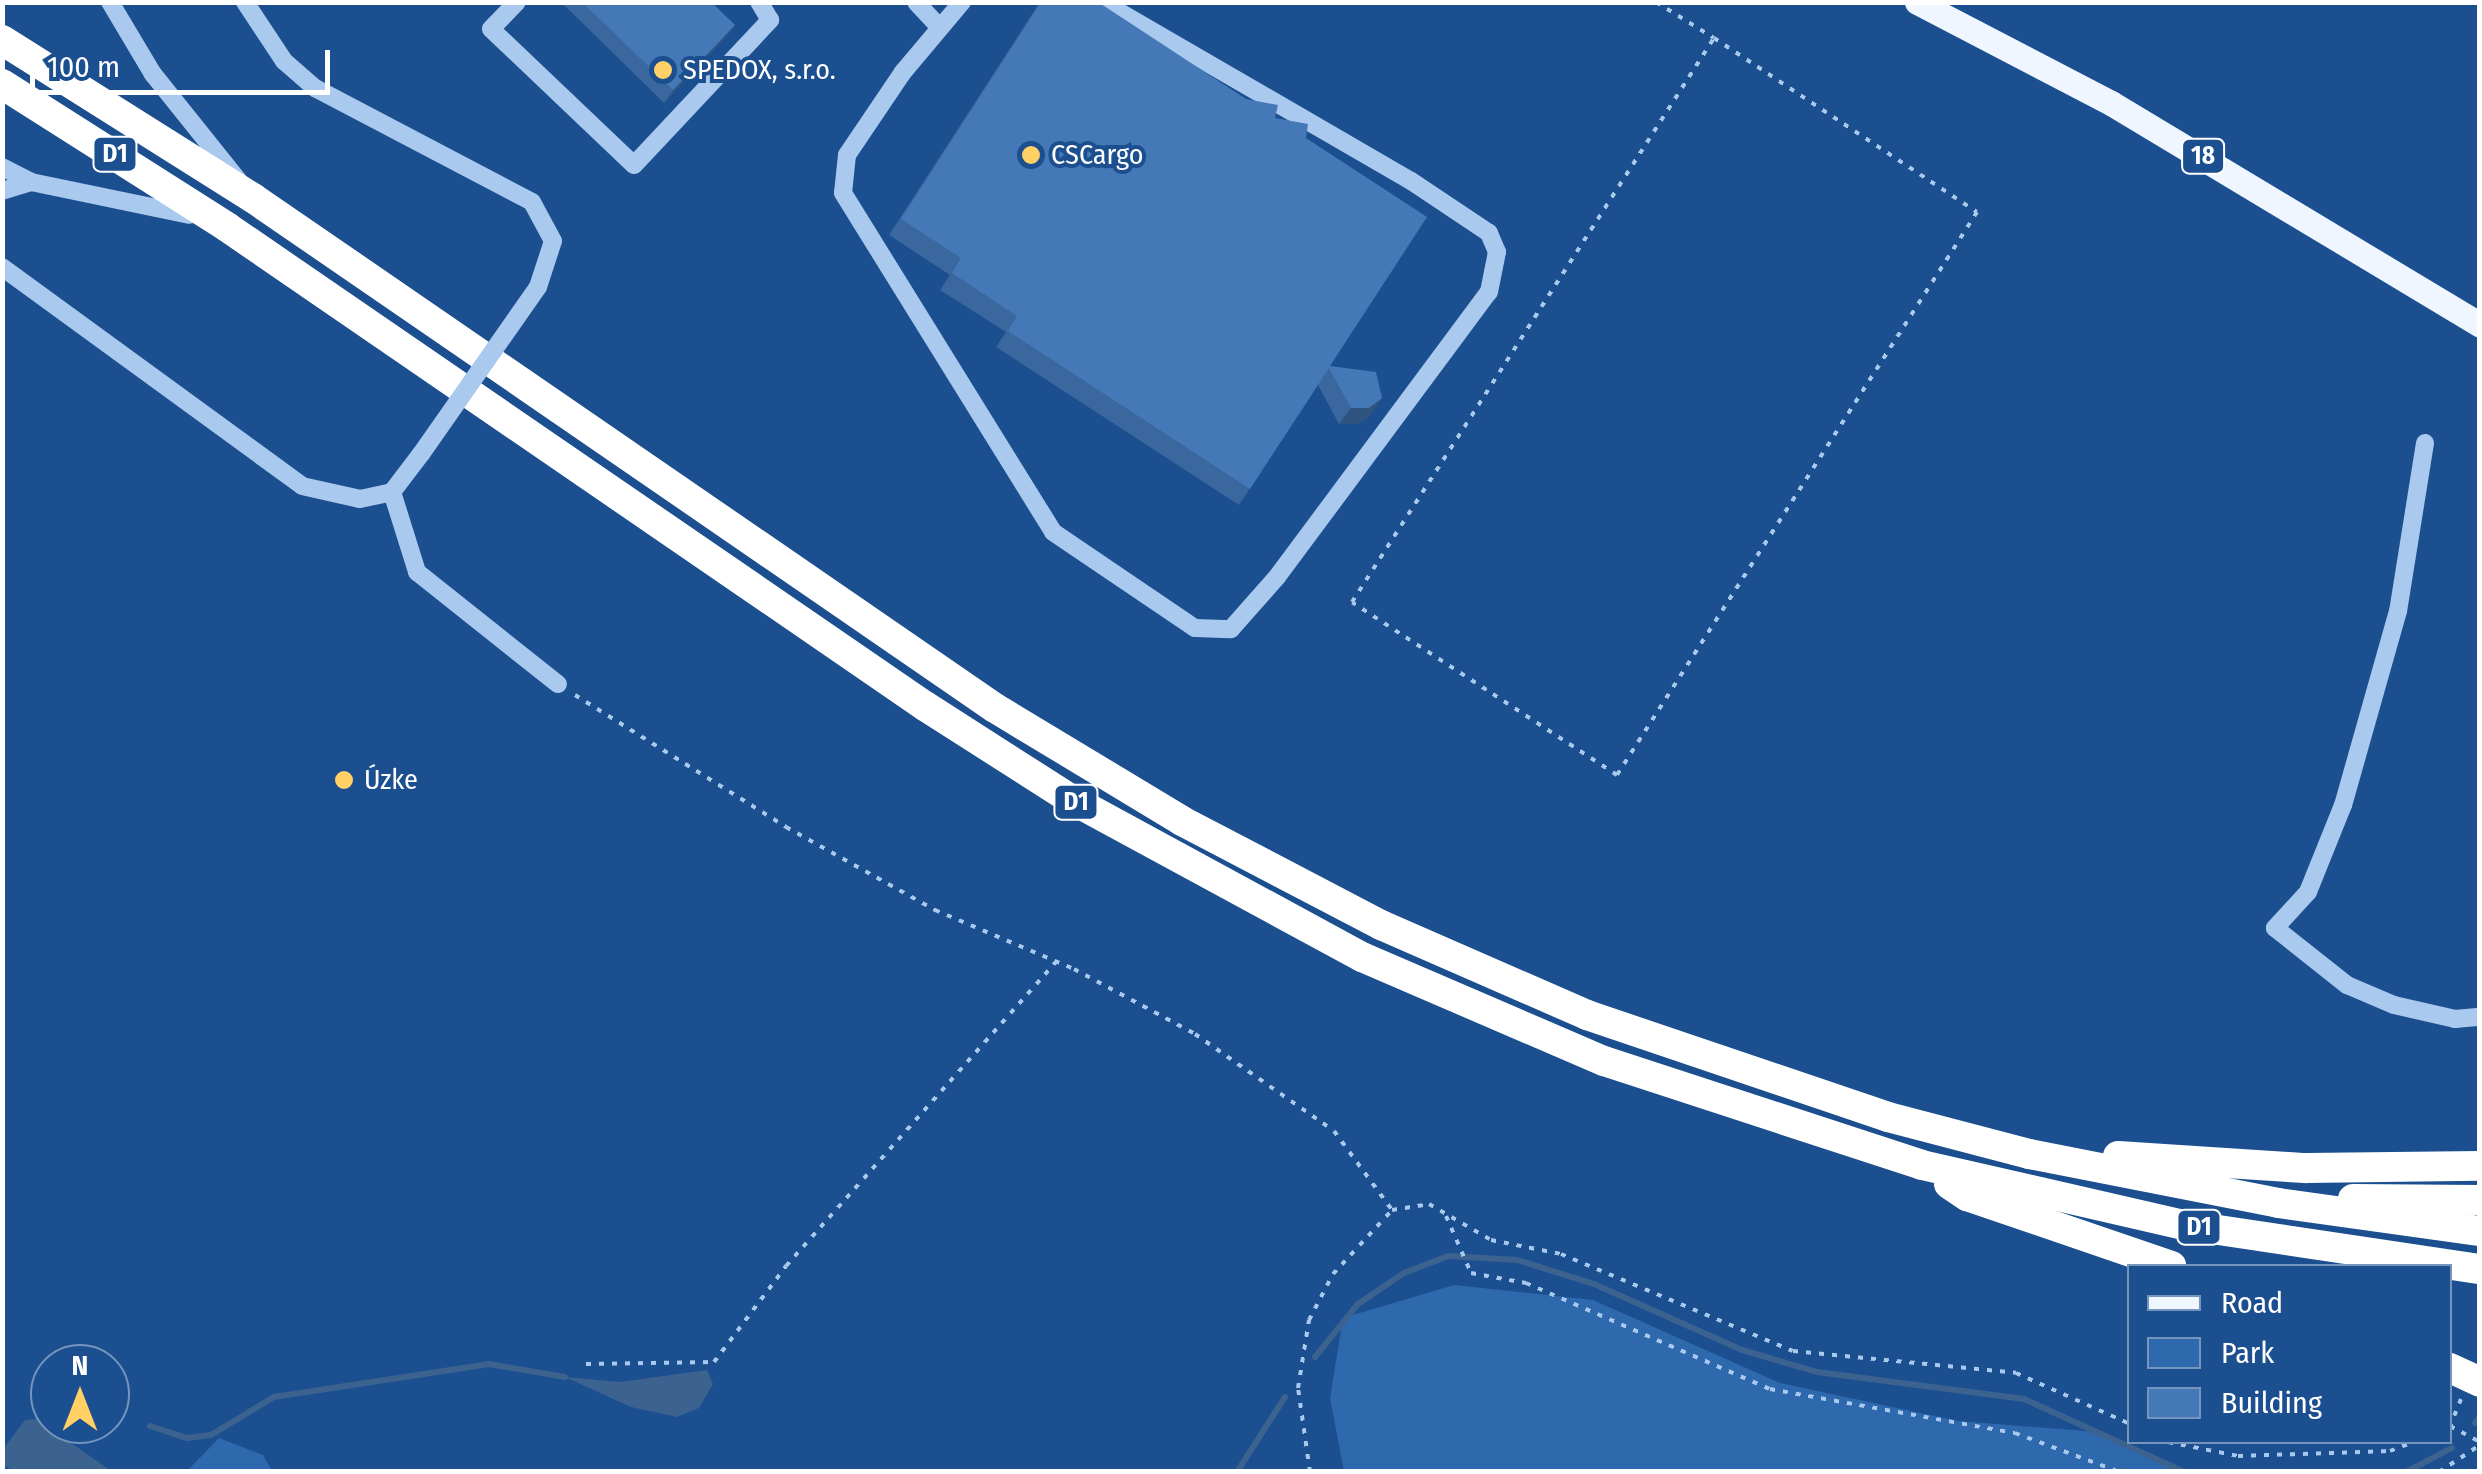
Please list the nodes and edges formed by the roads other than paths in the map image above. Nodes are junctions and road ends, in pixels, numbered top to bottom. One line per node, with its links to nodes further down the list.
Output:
1 (245, 2): 20 (street, bridge)
2 (516, 2): 3 (street)
3 (759, 2)
4 (916, 2): 9 (street)
5 (962, 2): 9 (street)
6 (1102, 2): 9 (street)
7 (1917, 2): 18 (main road, 18)
8 (110, 4): 15 (street)
9 (938, 26)
10 (2, 40): 15 (highway, D1)
11 (2, 84): 16 (highway, D1)
12 (2, 167): 13 (street)
13 (31, 182): 14 (street); 16 (street)
14 (2, 191)
15 (253, 198): 23 (highway, D1)
16 (226, 227): 24 (highway, D1)
17 (2, 267): 20 (street)
18 (2480, 326)
19 (2425, 443): 22 (street)
20 (392, 492): 21 (street)
21 (558, 684)
22 (2480, 1017)
23 (2029, 1154): 25 (highway); 27 (highway, D1)
24 (1922, 1165): 29 (highway); 30 (highway, D1)
25 (2480, 1166)
26 (2480, 1200): 27 (highway)
27 (2278, 1203): 28 (highway, D1)
28 (2480, 1231)
29 (2165, 1264)
30 (2447, 1264)
31 (2452, 1265): 32 (highway, D1)
32 (2480, 1269)

